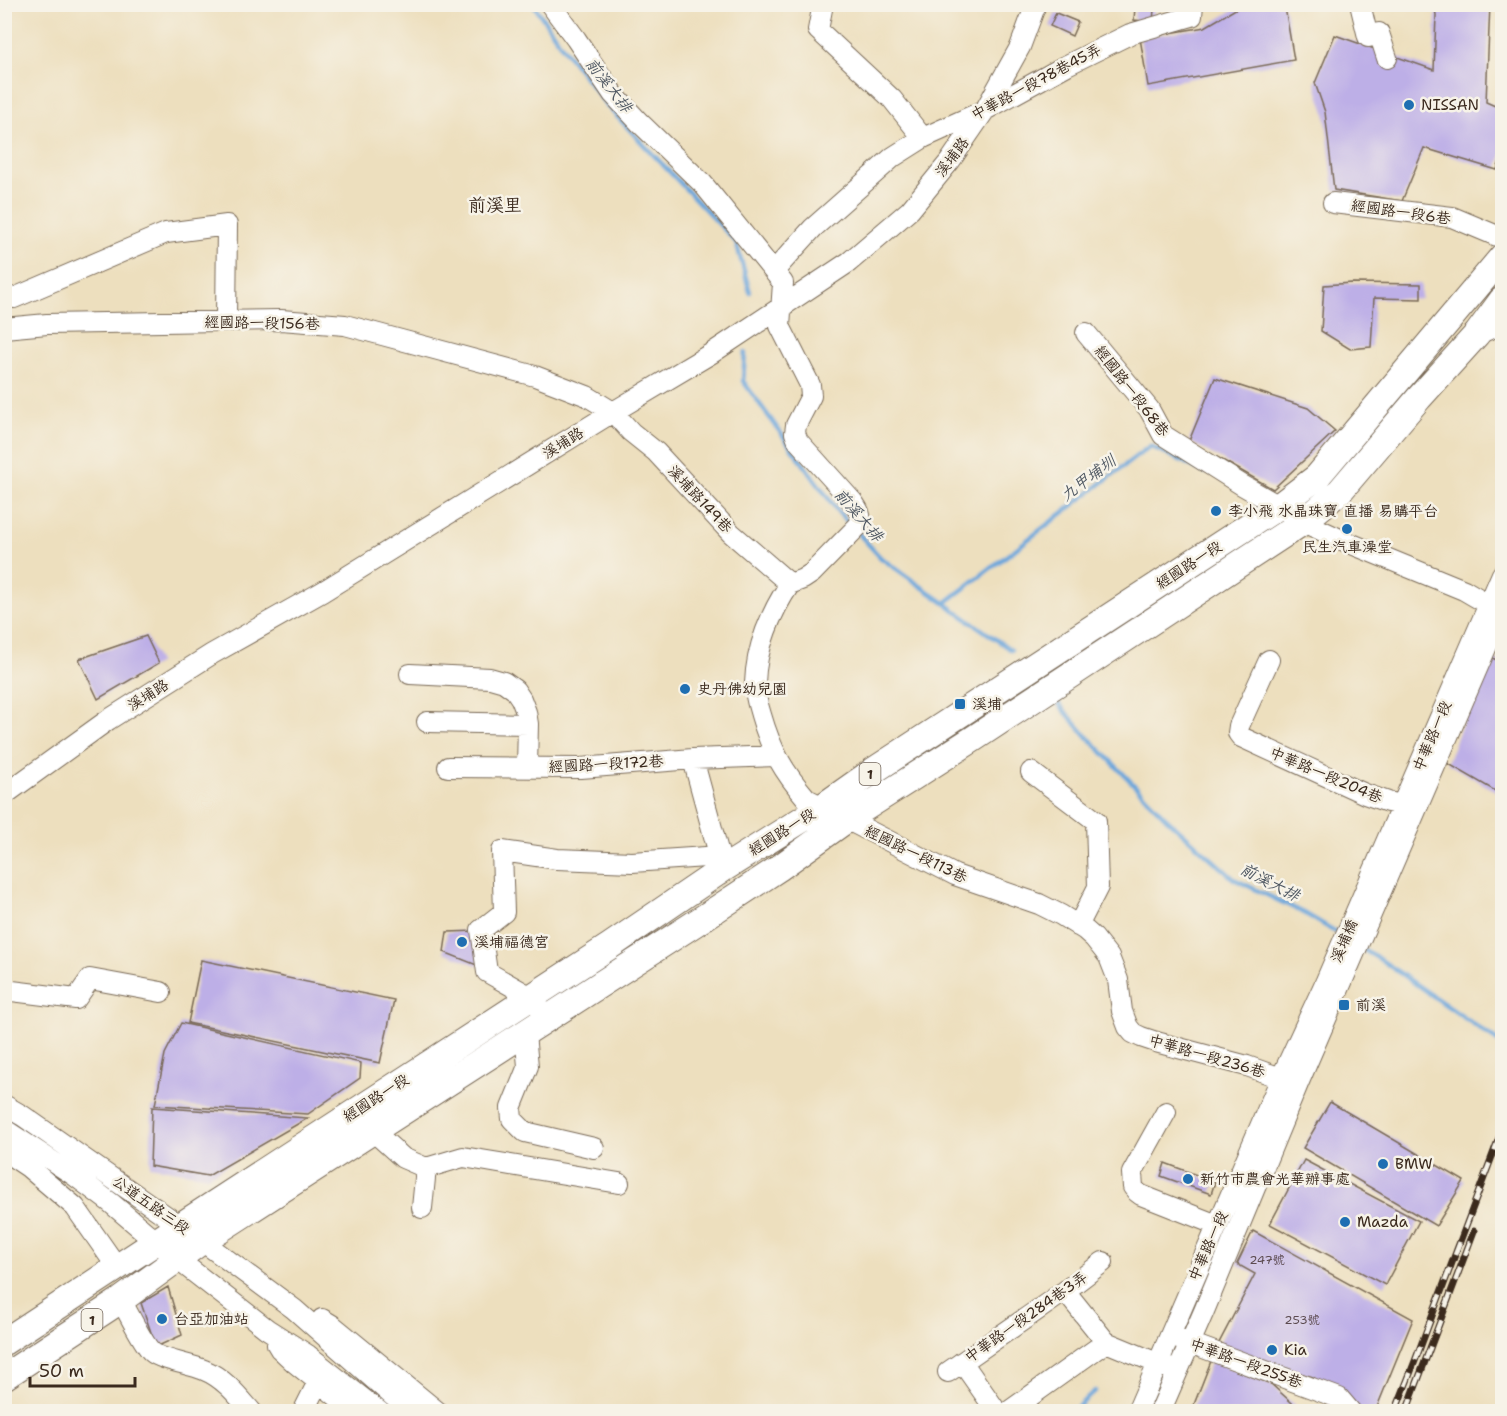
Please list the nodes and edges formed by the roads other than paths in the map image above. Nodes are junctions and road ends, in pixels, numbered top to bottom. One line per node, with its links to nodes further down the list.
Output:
1 (550, 4): 12 (street)
2 (823, 4): 8 (street)
3 (1036, 4): 7 (street, 溪埔路)
4 (1192, 4): 7 (street, 中華路一段78巷45弄)
5 (1360, 4): 6 (street)
6 (1387, 58)
7 (985, 110): 8 (street, 中華路一段78巷45弄); 15 (street, 溪埔路)
8 (923, 138): 12 (street, 中華路一段78巷45弄)
9 (1333, 203): 10 (street, 經國路一段6巷)
10 (1503, 238)
11 (1503, 257): 22 (main road, 經國路一段 / 1)
12 (774, 270): 15 (street)
13 (14, 298): 16 (street)
14 (1503, 300): 20 (main road, 經國路一段 / 1)
15 (782, 307): 21 (street, 溪埔路); 25 (street)
16 (226, 321): 18 (street, 經國路一段156巷); 21 (street, 經國路一段156巷)
17 (1503, 326): 20 (street)
18 (4, 328)
19 (1086, 333): 22 (street, 經國路一段68巷)
20 (1477, 334): 23 (main road, 經國路一段 / 1)
21 (613, 412): 25 (street, 溪埔路149巷); 36 (street, 溪埔路)
22 (1279, 506): 23 (street, 經國路一段68巷); 37 (main road, 經國路一段 / 1)
23 (1303, 522): 26 (street, 經國路一段68巷); 39 (main road, 經國路一段 / 1)
24 (1503, 574): 26 (street, 中華路一段)
25 (790, 584): 31 (street)
26 (1499, 610): 38 (street, 中華路一段)
27 (1269, 660): 38 (street, 中華路一段204巷)
28 (410, 674): 30 (street, 經國路一段172巷)
29 (428, 722): 30 (street)
30 (528, 724): 34 (street, 經國路一段172巷)
31 (776, 756): 32 (street, 經國路一段172巷); 37 (street)
32 (693, 759): 34 (street, 經國路一段172巷); 40 (street)
33 (448, 767): 34 (street)
34 (526, 767)
35 (1031, 772): 42 (street)
36 (6, 788)
37 (822, 807): 39 (street, 經國路一段113巷); 40 (main road, 經國路一段 / 1)
38 (1409, 808): 41 (street, 中華路一段)
39 (846, 820): 42 (street, 經國路一段113巷); 47 (main road, 經國路一段 / 1)
40 (723, 869): 46 (main road, 經國路一段 / 1); 46 (street)
41 (1368, 902): 43 (street, 溪埔橋)
42 (1078, 926): 49 (street, 中華路一段236巷)
43 (1332, 987): 49 (street, 中華路一段)
44 (4, 990): 45 (street)
45 (161, 992)
46 (531, 997): 47 (street); 60 (main road, 經國路一段 / 1)
47 (548, 1019): 48 (main road, 經國路一段 / 1)
48 (525, 1034): 53 (main road, 經國路一段 / 1); 54 (street)
49 (1289, 1081): 59 (street, 中華路一段); 73 (street, 中華路一段)
50 (4, 1105): 60 (street, 公道五路三段)
51 (1166, 1112): 59 (street)
52 (4, 1129): 62 (street, 公道五路三段)
53 (374, 1131): 56 (street); 61 (main road, 經國路一段 / 1)
54 (594, 1148)
55 (4, 1151): 65 (street)
56 (426, 1168): 57 (street); 58 (street)
57 (619, 1183)
58 (422, 1208)
59 (1217, 1225): 70 (street, 中華路一段)
60 (180, 1226): 61 (street, 公道五路三段); 62 (main road, 經國路一段 / 1)
61 (202, 1241): 63 (main road, 經國路一段 / 1); 68 (street, 公道五路三段)
62 (156, 1242): 63 (street, 公道五路三段); 65 (main road, 經國路一段 / 1)
63 (177, 1259): 67 (main road, 經國路一段 / 1); 69 (street, 公道五路三段)
64 (1103, 1263): 66 (street, 中華路一段284巷3弄)
65 (117, 1268): 71 (main road, 經國路一段 / 1)
66 (1065, 1291): 72 (street); 84 (street, 中華路一段284巷3弄)
67 (121, 1300): 76 (main road, 經國路一段 / 1); 78 (street)
68 (294, 1309): 82 (street, 公道五路三段); 83 (street, 公道五路三段)
69 (267, 1329): 77 (street, 公道五路三段); 81 (street, 公道五路三段)
70 (1169, 1335): 73 (street, 中華路一段255巷); 74 (street, 中華路一段)
71 (4, 1342)
72 (1106, 1342): 74 (street); 85 (street)
73 (1190, 1343): 75 (street, 中華路一段); 88 (street, 中華路一段255巷)
74 (1157, 1364): 75 (street); 86 (street, 中華路一段)
75 (1178, 1371): 87 (street, 中華路一段)
76 (4, 1377)
77 (318, 1382): 79 (street); 80 (street, 公道五路三段)
78 (247, 1409)
79 (303, 1412)
80 (356, 1412)
81 (380, 1412)
82 (411, 1412)
83 (438, 1412)
84 (997, 1412)
85 (1008, 1412)
86 (1137, 1412)
87 (1160, 1412)
88 (1351, 1412)

